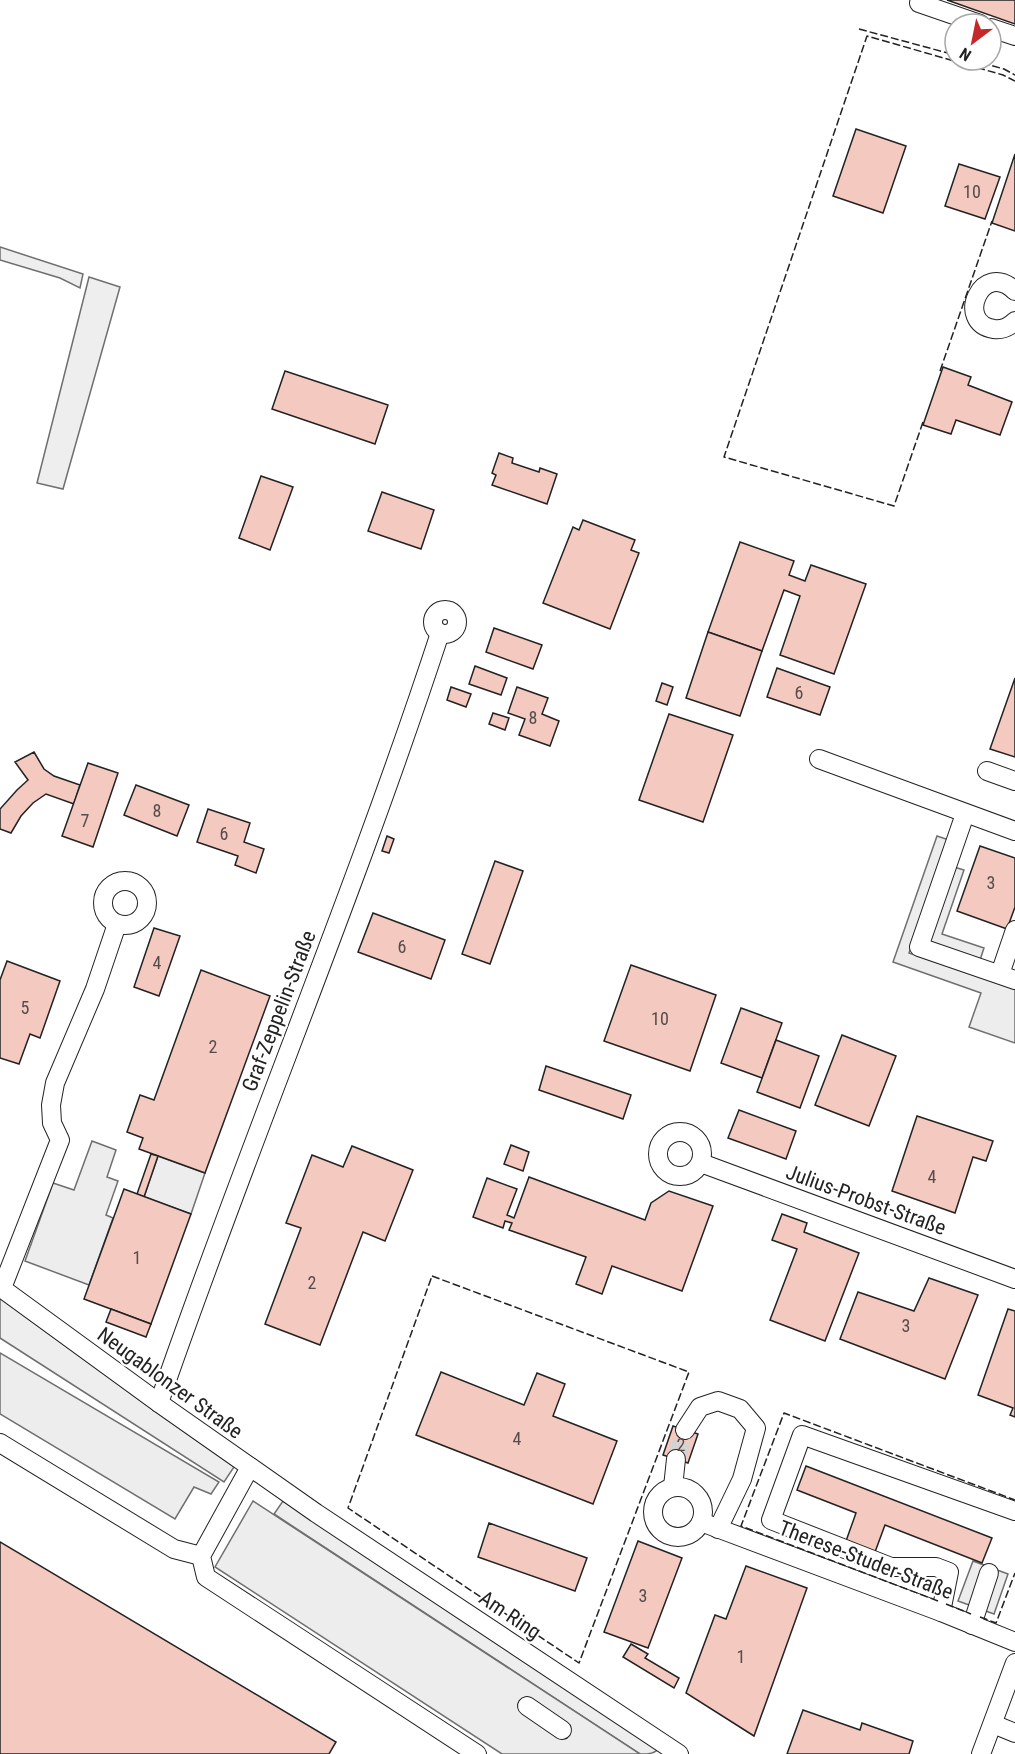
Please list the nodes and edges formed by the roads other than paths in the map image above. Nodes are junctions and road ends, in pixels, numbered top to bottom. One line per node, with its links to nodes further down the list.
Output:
1 (920, 0): 2 (street)
2 (945, 12)
3 (1015, 291): 4 (street)
4 (1015, 321)
5 (440, 633): 17 (street, Graf-Zeppelin-Straße)
6 (819, 759): 9 (street)
7 (987, 771): 8 (street)
8 (1015, 781)
9 (965, 814): 10 (street); 13 (street)
10 (1015, 831)
11 (117, 924): 16 (street)
12 (1015, 930): 13 (street)
13 (1007, 977)
14 (701, 1163): 15 (street, Julius-Probst-Straße)
15 (1015, 1279)
16 (1, 1287): 17 (street, Neugablonzer Straße)
17 (159, 1403): 21 (street, Neugablonzer Straße)
18 (685, 1430): 26 (street)
19 (0, 1443): 27 (street)
20 (676, 1459): 22 (street)
21 (250, 1467): 24 (street, Neugablonzer Straße); 27 (street)
22 (673, 1487): 25 (street); 25 (street)
23 (1015, 1511): 29 (street)
24 (316, 1513): 38 (street, Am Ring)
25 (701, 1522): 26 (street, Therese-Studer-Straße)
26 (718, 1528): 29 (street, Therese-Studer-Straße)
27 (201, 1556): 37 (street)
28 (989, 1573): 30 (street)
29 (941, 1612): 30 (street, Therese-Studer-Straße)
30 (972, 1624): 31 (street, Therese-Studer-Straße)
31 (1015, 1642)
32 (1015, 1663): 34 (street)
33 (527, 1706): 35 (street)
34 (993, 1724): 36 (street); 39 (street)
35 (562, 1730)
36 (1015, 1733)
37 (477, 1754)
38 (679, 1754)
39 (981, 1754)

